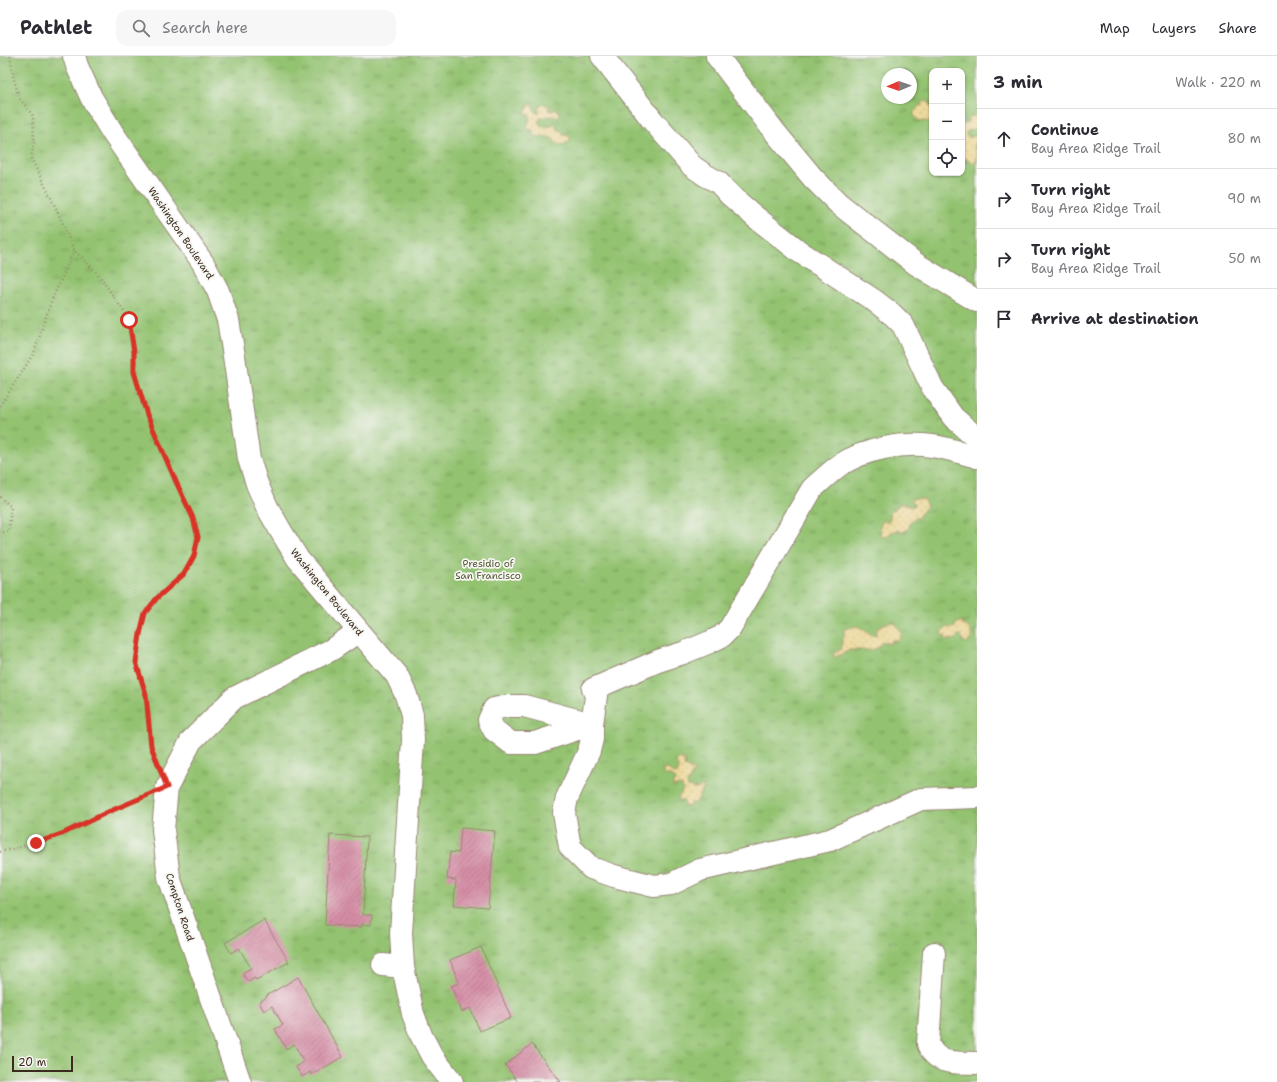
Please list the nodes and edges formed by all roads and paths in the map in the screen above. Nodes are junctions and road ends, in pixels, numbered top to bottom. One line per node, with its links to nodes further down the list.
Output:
1 (10, 56): 5 (path)
2 (74, 56): 12 (street, Washington Boulevard)
3 (602, 56): 8 (street)
4 (717, 56): 6 (street)
5 (74, 250): 7 (path); 13 (path)
6 (977, 301)
7 (0, 406)
8 (977, 438)
9 (977, 457): 14 (street)
10 (0, 497): 11 (path)
11 (0, 533)
12 (359, 631): 13 (street, Compton Road); 19 (street, Washington Boulevard)
13 (167, 787): 15 (path); 18 (street, Compton Road)
14 (977, 797)
15 (0, 852)
16 (934, 953): 17 (street)
17 (977, 1063)
18 (240, 1082)
19 (452, 1082)

